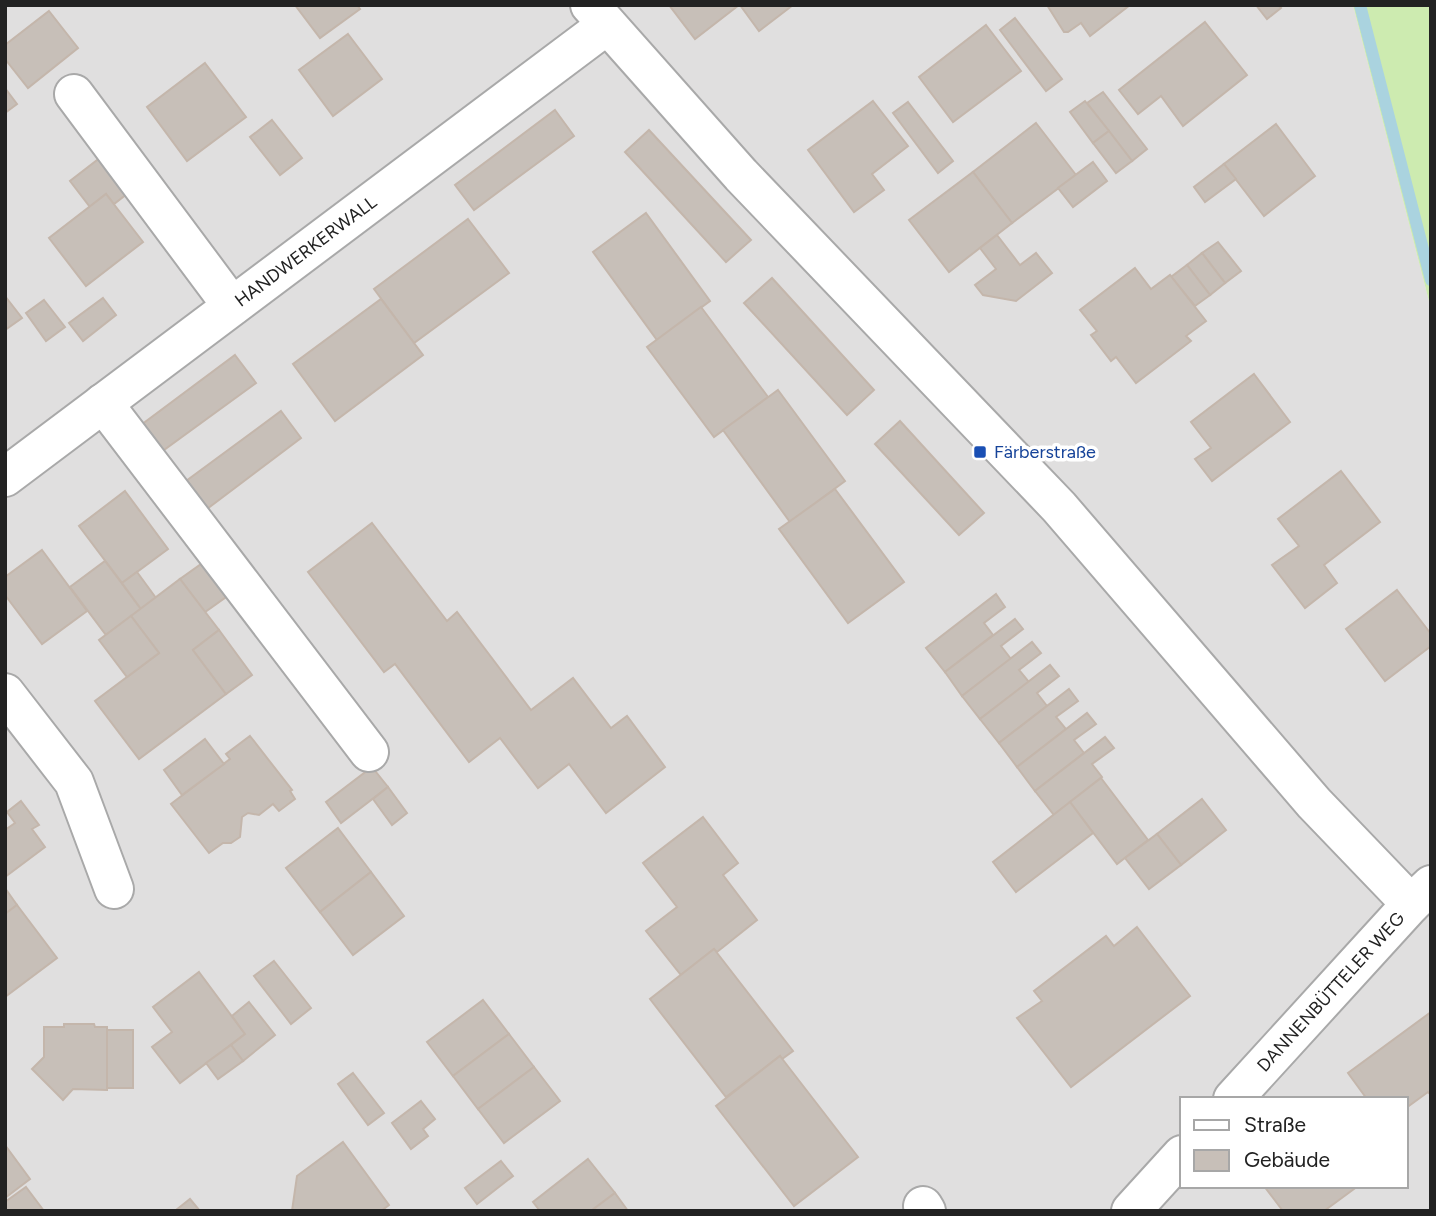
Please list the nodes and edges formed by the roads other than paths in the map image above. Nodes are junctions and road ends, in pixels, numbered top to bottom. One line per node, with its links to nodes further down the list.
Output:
1 (599, 15): 3 (street, HANDWERKERWALL); 9 (street)
2 (74, 94): 3 (street)
3 (232, 306): 4 (street, HANDWERKERWALL)
4 (103, 403): 5 (street, HANDWERKERWALL); 7 (street)
5 (5, 477)
6 (5, 693): 8 (street)
7 (369, 752)
8 (114, 889)
9 (1421, 895): 10 (street, DANNENBÜTTELER WEG)
10 (1235, 1097)
11 (1180, 1157): 12 (street)
12 (1131, 1211)

